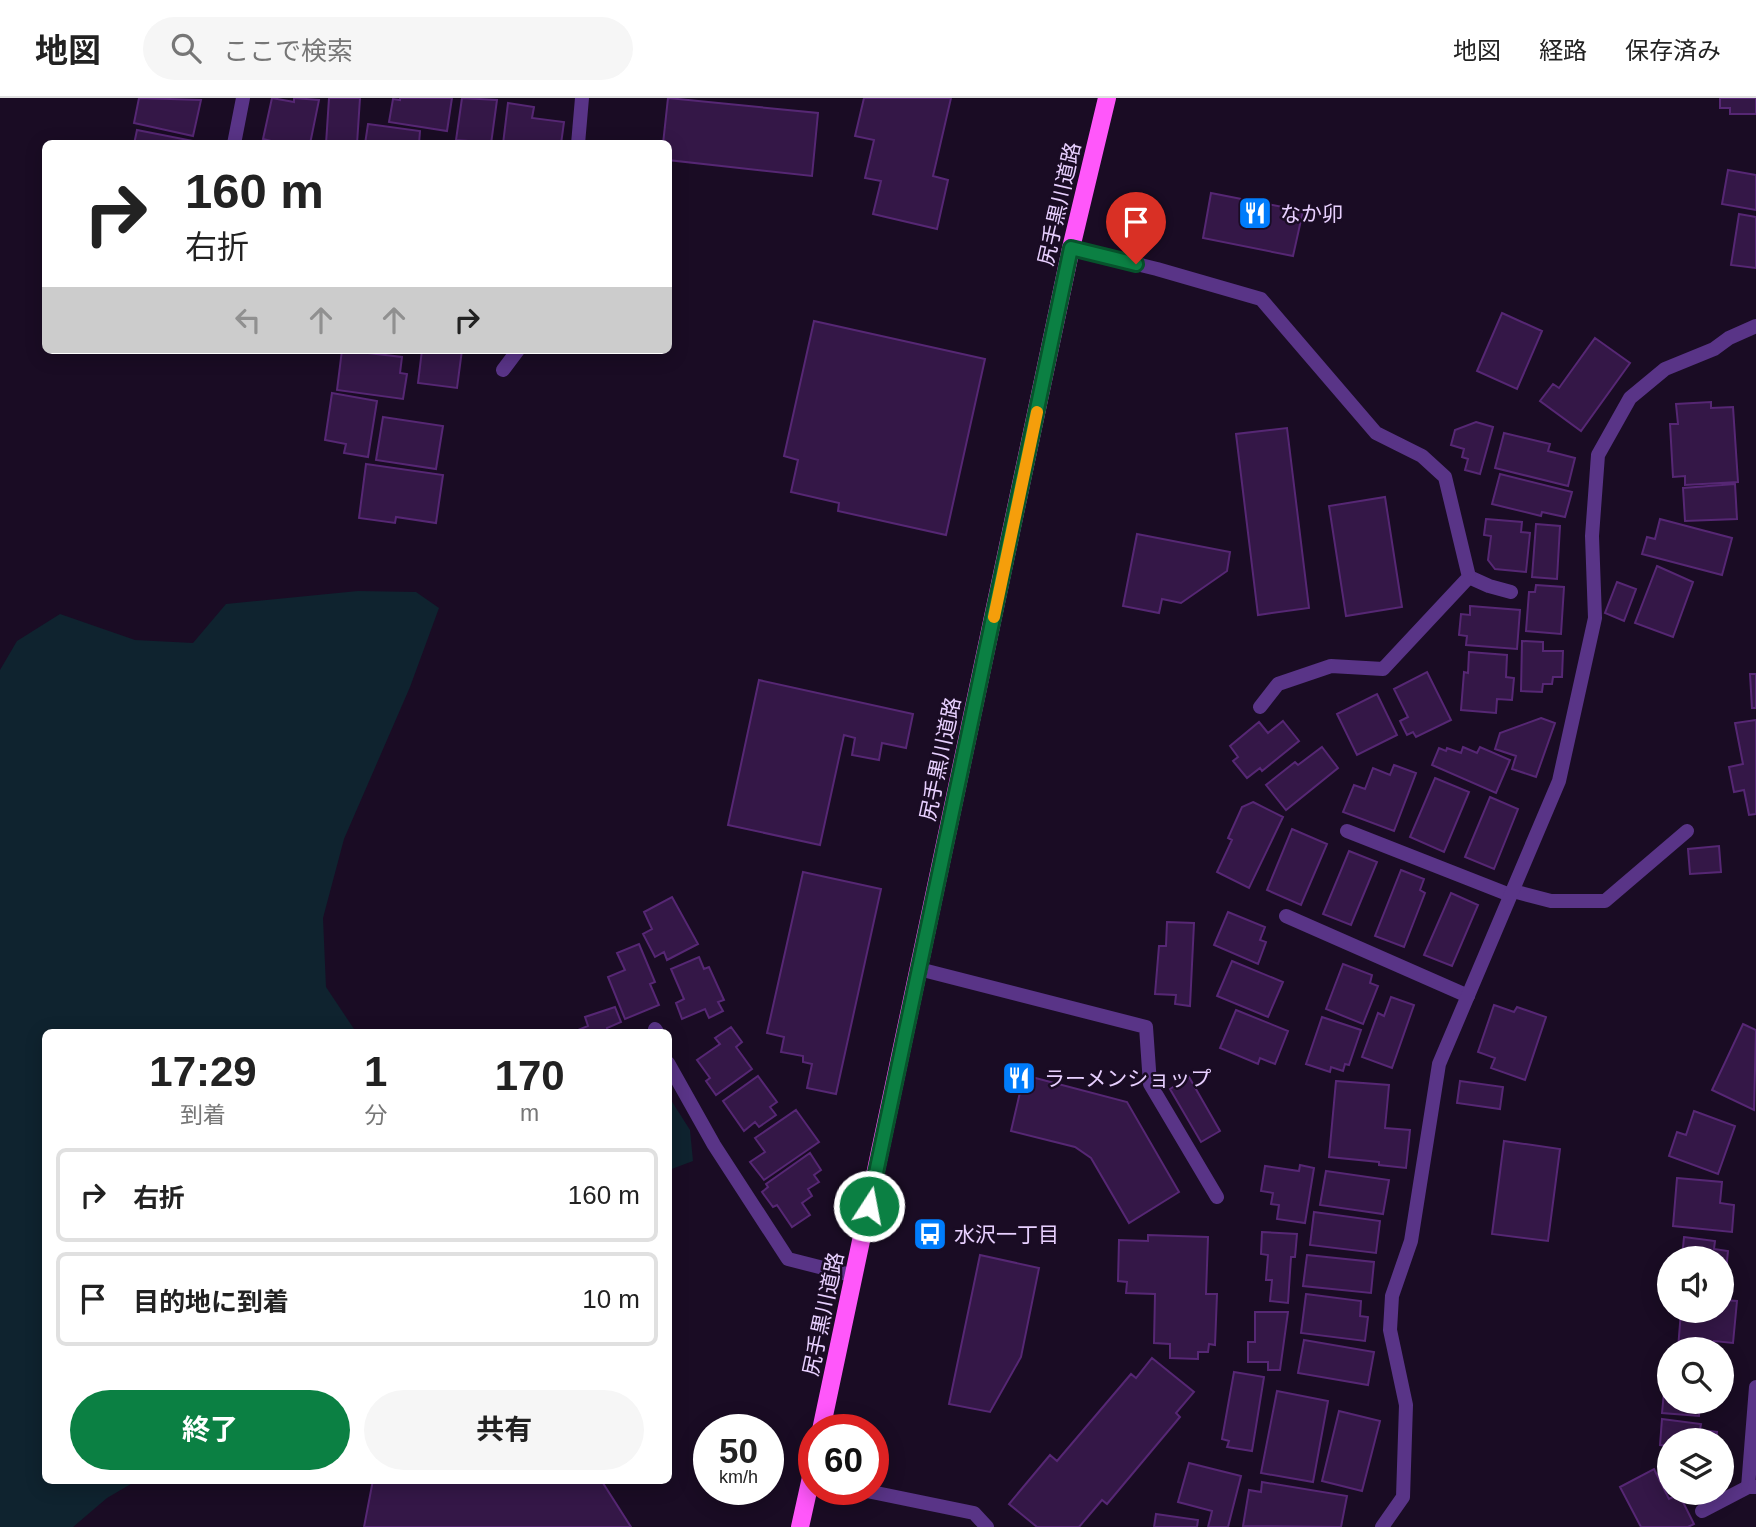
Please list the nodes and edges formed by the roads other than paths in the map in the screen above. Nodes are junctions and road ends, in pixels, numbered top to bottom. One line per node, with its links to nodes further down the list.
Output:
1 (243, 98): 4 (street)
2 (582, 98): 5 (street)
3 (1107, 98): 6 (main road, 尻手黒川道路)
4 (235, 140)
5 (578, 140)
6 (1071, 248): 10 (street); 17 (main road, 尻手黒川道路)
7 (1756, 326): 15 (street)
8 (514, 354): 9 (street)
9 (503, 370)
10 (1469, 577): 11 (street); 12 (street)
11 (1511, 592)
12 (1260, 707)
13 (1347, 831): 15 (street)
14 (1687, 831): 15 (street)
15 (1512, 893): 18 (street)
16 (1286, 916): 18 (street)
17 (919, 969): 20 (street); 21 (main road, 尻手黒川道路)
18 (1468, 996): 30 (street)
19 (672, 1070): 21 (street)
20 (1217, 1197)
21 (855, 1276): 23 (main road, 尻手黒川道路)
22 (1756, 1387): 24 (street)
23 (825, 1414)
24 (1752, 1487): 27 (street)
25 (889, 1496): 29 (street)
26 (806, 1505): 28 (main road)
27 (1702, 1511)
28 (800, 1527)
29 (987, 1527)
30 (1382, 1527)

